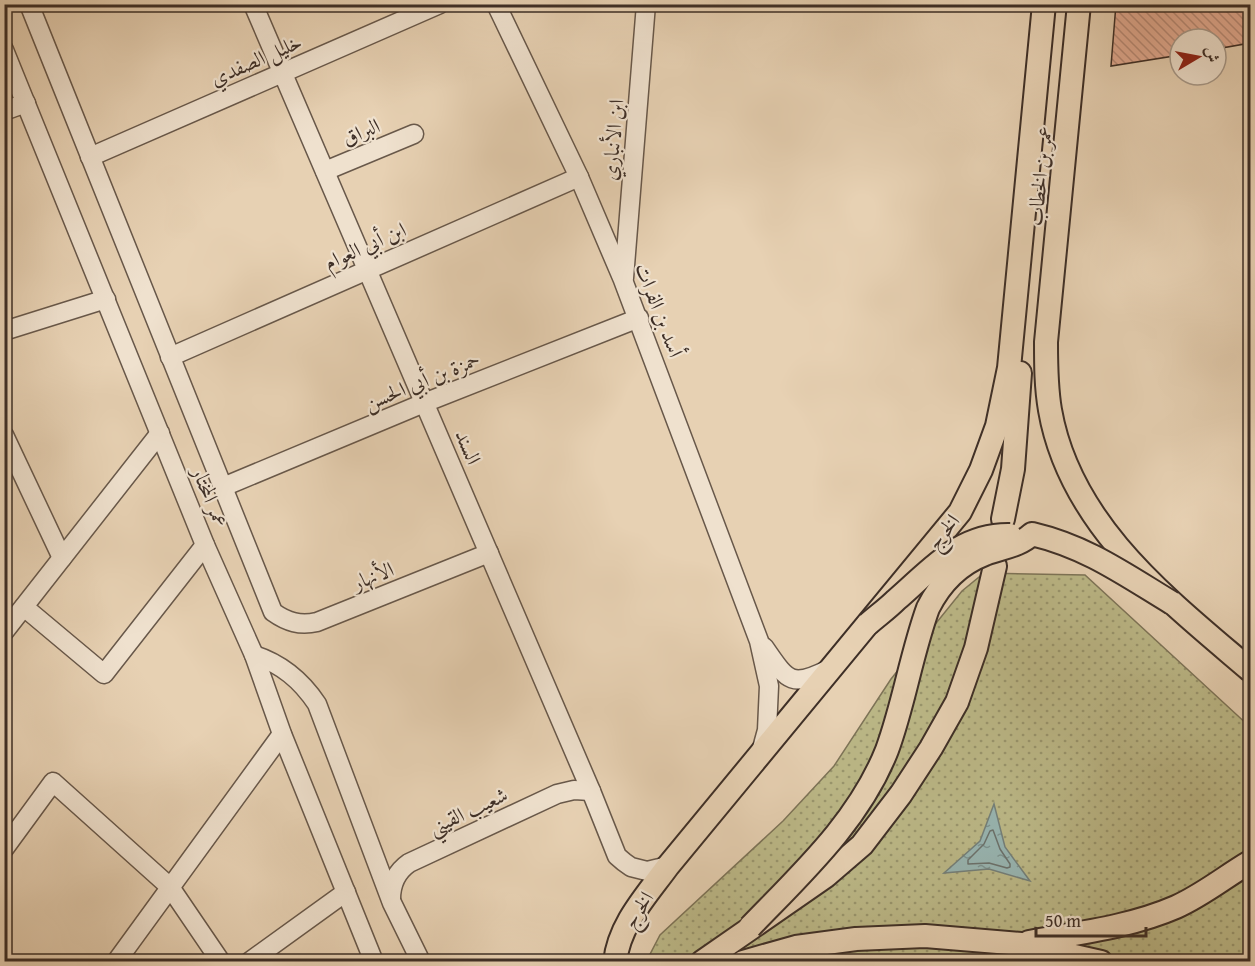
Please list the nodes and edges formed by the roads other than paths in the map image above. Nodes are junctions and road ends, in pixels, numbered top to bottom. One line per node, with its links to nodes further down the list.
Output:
1 (29, 4): 14 (street, عمر المختار)
2 (252, 4): 10 (street, السند)
3 (440, 4): 10 (street, خليل الصفدي)
4 (496, 4): 16 (street, أسد بن الفرات)
5 (646, 4): 18 (street, ابن الأنباري)
6 (1044, 4): 36 (main road, الخرج)
7 (1055, 4): 27 (main road, عمر بن الخطاب)
8 (1079, 4): 33 (main road)
9 (4, 50): 11 (street, عمر المختار)
10 (282, 73): 14 (street, خليل الصفدي); 15 (street, السند)
11 (26, 104): 12 (street); 19 (street, عمر المختار)
12 (4, 111)
13 (414, 134): 15 (street, البراق)
14 (90, 157): 22 (street, عمر المختار)
15 (325, 171): 17 (street, السند)
16 (579, 177): 17 (street, ابن أبي العوام); 18 (street, أسد بن الفرات)
17 (367, 270): 22 (street, ابن أبي العوام); 23 (street, السند)
18 (623, 280): 20 (street, أسد بن الفرات)
19 (106, 299): 21 (street); 24 (street, عمر المختار)
20 (639, 318): 23 (street, حمزة بن أبي الحسن); 38 (street, أسد بن الفرات)
21 (4, 332)
22 (170, 357): 26 (street, عمر المختار)
23 (424, 403): 26 (street, حمزة بن أبي الحسن); 30 (street, السند)
24 (160, 434): 29 (street, عمر المختار); 31 (street)
25 (7, 444): 31 (street)
26 (223, 487): 35 (street, عمر المختار)
27 (1003, 519)
28 (1032, 534): 33 (main road, bridge); 36 (main road, bridge); 51 (main road, الخرج, bridge)
29 (205, 545): 34 (street); 39 (street, عمر المختار)
30 (489, 554): 35 (street, الأنهار); 44 (street, السند)
31 (62, 558): 34 (street)
32 (995, 566): 51 (main road, الخرج)
33 (1172, 603): 41 (main road)
34 (24, 607): 37 (street)
35 (273, 612)
36 (868, 624): 40 (main road, الخرج)
37 (4, 632)
38 (759, 641): 40 (street, أسد بن الفرات); 43 (street, أسد بن الفرات)
39 (254, 655): 42 (street, عمر المختار); 50 (street)
40 (831, 668): 43 (main road, الخرج)
41 (1251, 670)
42 (282, 734): 48 (street); 49 (street, عمر المختار)
43 (760, 754): 47 (main road, الخرج)
44 (591, 791): 47 (street, السند); 50 (street, شعيب القيني)
45 (4, 849): 48 (street)
46 (1251, 861): 52 (main road)
47 (668, 866): 58 (main road, الخرج)
48 (170, 887): 53 (street); 54 (street)
49 (346, 892): 55 (street); 56 (street, عمر المختار)
50 (392, 903): 57 (street)
51 (750, 927): 59 (main road, الخرج)
52 (1021, 944): 60 (main road); 61 (main road)
53 (116, 962)
54 (221, 962)
55 (249, 962)
56 (374, 962)
57 (421, 962)
58 (615, 962)
59 (702, 962)
60 (743, 962)
61 (1101, 962)

